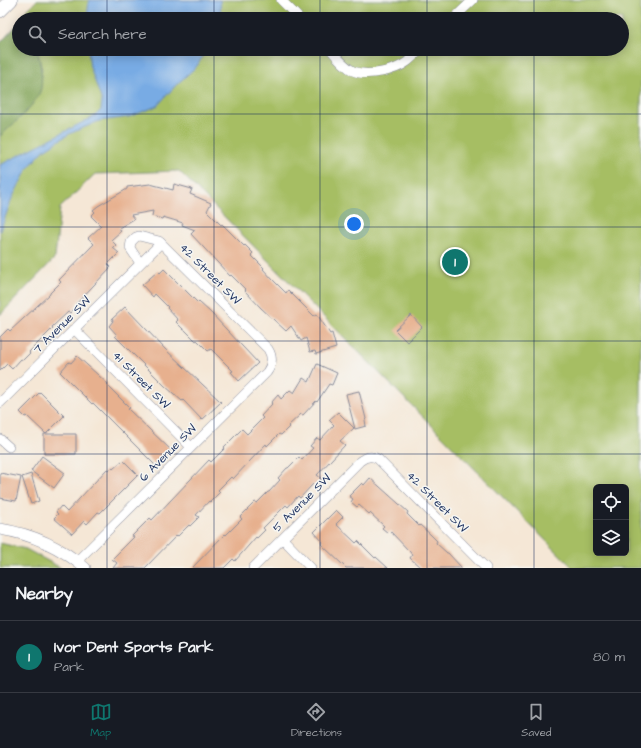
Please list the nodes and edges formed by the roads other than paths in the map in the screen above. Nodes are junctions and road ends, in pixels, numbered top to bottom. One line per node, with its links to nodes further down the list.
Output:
1 (11, 0): 4 (main road)
2 (281, 0): 5 (street)
3 (473, 0): 6 (street)
4 (0, 11)
5 (293, 12)
6 (460, 12)
7 (337, 56): 8 (street)
8 (413, 56)
9 (162, 243): 10 (street, 7 Avenue SW); 10 (street); 12 (street, 42 Street SW)
10 (140, 263): 11 (street, 7 Avenue SW)
11 (74, 329): 13 (street, 7 Avenue SW); 16 (street, 41 Street SW)
12 (272, 359): 16 (street, 6 Avenue SW)
13 (0, 403)
14 (0, 440): 15 (street)
15 (9, 447)
16 (191, 447): 20 (street, 6 Avenue SW)
17 (369, 457): 19 (street, 5 Avenue SW); 23 (street, 42 Street SW)
18 (0, 529): 20 (street)
19 (283, 539): 21 (street, 5 Avenue SW); 22 (street)
20 (81, 565)
21 (253, 568)
22 (312, 568)
23 (486, 568)

